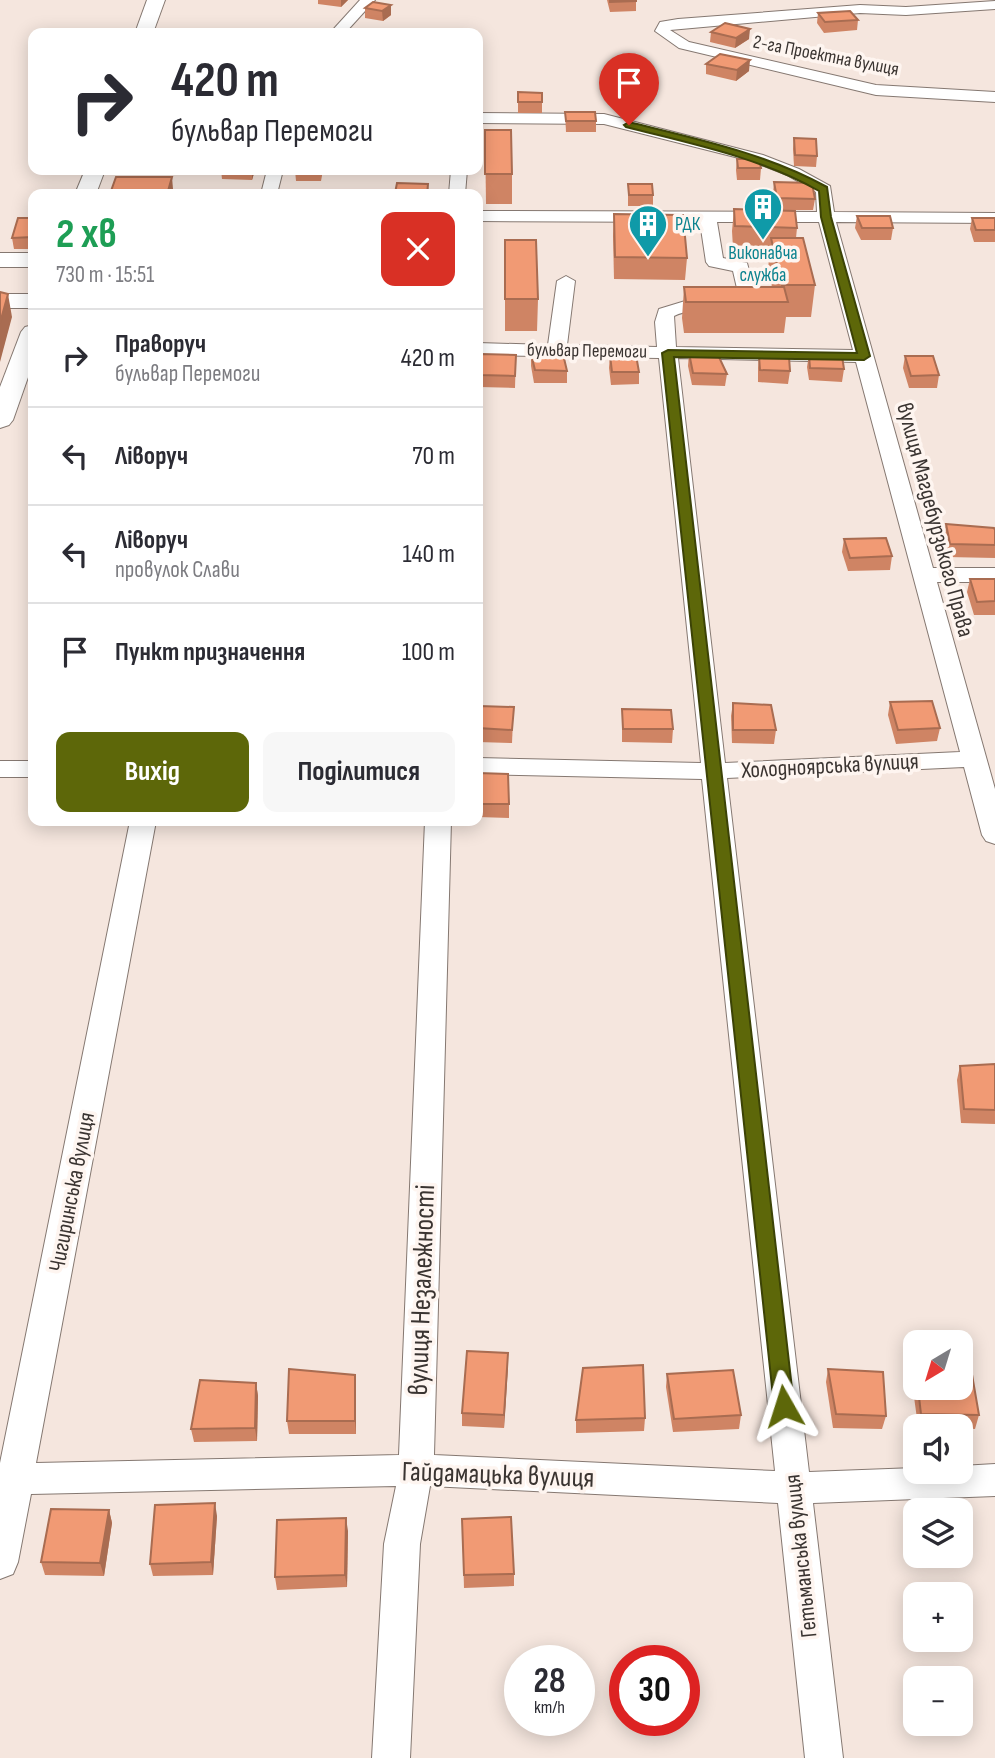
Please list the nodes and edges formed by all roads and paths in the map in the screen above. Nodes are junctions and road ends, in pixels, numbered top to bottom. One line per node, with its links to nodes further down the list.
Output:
1 (156, 0): 4 (main road)
2 (368, 0): 5 (street)
3 (995, 5): 6 (street, 2-га Проектна вулиця)
4 (146, 28)
5 (342, 28)
6 (995, 97)
7 (483, 118): 10 (street, вулиця Магдебурзького Права)
8 (483, 216): 9 (street)
9 (708, 217): 10 (street); 20 (street, Гетьманська вулиця)
10 (826, 217): 11 (street); 21 (street, вулиця Магдебурзького Права)
11 (995, 218)
12 (0, 260): 13 (main road)
13 (28, 260)
14 (566, 281): 19 (street)
15 (0, 300): 16 (main road)
16 (28, 301)
17 (483, 349): 19 (street, бульвар Перемоги)
18 (28, 350): 22 (main road)
19 (557, 351): 20 (street, бульвар Перемоги)
20 (668, 353): 21 (street, бульвар Перемоги); 29 (street, Гетьманська вулиця)
21 (864, 356): 23 (street, вулиця Магдебурзького Права)
22 (0, 420)
23 (923, 575): 24 (street); 25 (street, вулиця Магдебурзького Права)
24 (995, 575)
25 (973, 759): 29 (street, Холодноярська вулиця); 32 (street, вулиця Магдебурзького Права)
26 (483, 766): 29 (street, Холодноярська вулиця)
27 (0, 769): 28 (street)
28 (28, 769)
29 (714, 771): 36 (street, Гетьманська вулиця)
30 (141, 826): 34 (street, Чигиринська вулиця)
31 (438, 826): 33 (street, вулиця Незалежності)
32 (995, 835)
33 (416, 1470): 34 (street, Гайдамацька вулиця); 36 (street, Гайдамацька вулиця); 38 (street, вулиця Незалежності)
34 (8, 1479): 37 (street, Чигиринська вулиця)
35 (995, 1480): 36 (street, Гайдамацька вулиця)
36 (793, 1488): 39 (street, Гетьманська вулиця)
37 (0, 1562)
38 (391, 1758)
39 (824, 1758)

